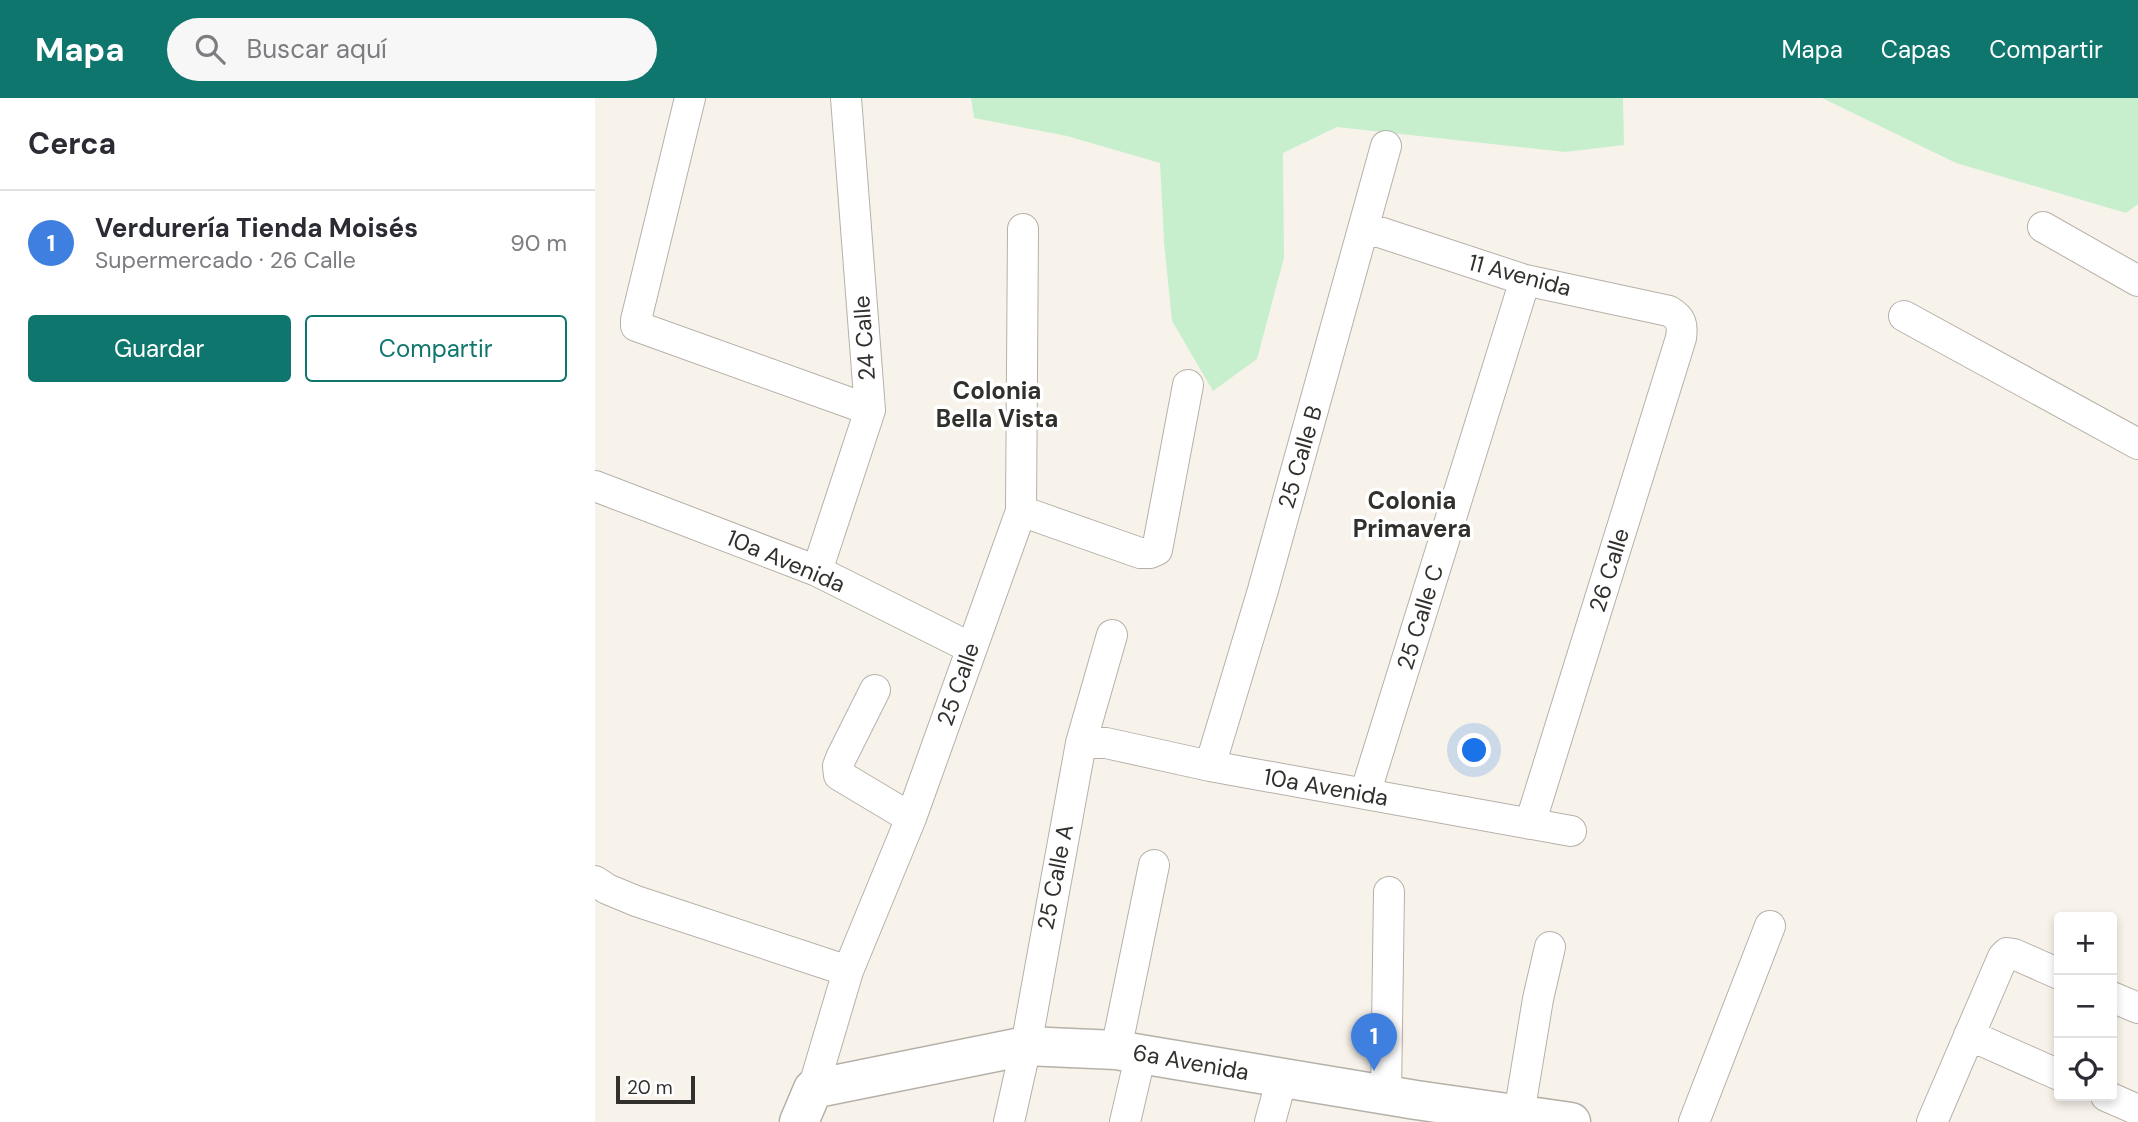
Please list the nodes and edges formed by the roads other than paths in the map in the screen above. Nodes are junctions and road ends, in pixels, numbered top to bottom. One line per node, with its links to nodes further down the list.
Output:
1 (690, 98): 12 (street)
2 (846, 98): 12 (street, 24 Calle)
3 (1386, 146): 4 (street, 25 Calle B)
4 (1364, 227): 7 (street, 11 Avenida); 21 (street, 25 Calle B)
5 (2043, 227): 8 (street)
6 (1023, 229): 15 (street, 25 Calle)
7 (1525, 280): 9 (street, 11 Avenida); 22 (street, 25 Calle C)
8 (2138, 281)
9 (1678, 316): 24 (street, 26 Calle)
10 (1904, 316): 13 (street)
11 (1188, 385): 15 (street)
12 (870, 410): 16 (street, 24 Calle)
13 (2138, 444)
14 (595, 486): 16 (street, 10a Avenida)
15 (1021, 512): 18 (street, 25 Calle)
16 (817, 570): 18 (street, 10a Avenida)
17 (1112, 635): 20 (street, 25 Calle A)
18 (971, 648): 23 (street, 25 Calle)
19 (874, 690): 23 (street)
20 (1081, 743): 21 (street, 10a Avenida); 36 (street, 25 Calle A)
21 (1210, 766): 22 (street, 10a Avenida)
22 (1364, 794): 24 (street, 10a Avenida)
23 (911, 818): 31 (street, 25 Calle)
24 (1530, 824): 25 (street, 10a Avenida)
25 (1571, 831)
26 (1154, 865): 37 (street)
27 (595, 881): 31 (street)
28 (1389, 892): 42 (street)
29 (1770, 926): 49 (street)
30 (1550, 947): 44 (street)
31 (848, 971): 41 (street, 25 Calle)
32 (2054, 972): 35 (street)
33 (2117, 999): 34 (street)
34 (2138, 1008)
35 (1969, 1035): 38 (street); 50 (street)
36 (1026, 1046): 37 (street, 6a Avenida); 41 (street, 6a Avenida); 45 (street, 25 Calle A)
37 (1128, 1052): 39 (street, 6a Avenida); 46 (street)
38 (2054, 1073)
39 (1282, 1078): 42 (street, 6a Avenida); 47 (street)
40 (2117, 1101): 43 (street)
41 (806, 1105)
42 (1404, 1105): 44 (street, 6a Avenida)
43 (2138, 1110)
44 (1519, 1114): 48 (street, 6a Avenida)
45 (1009, 1122)
46 (1125, 1122)
47 (1270, 1122)
48 (1571, 1122)
49 (1695, 1122)
50 (1932, 1122)

